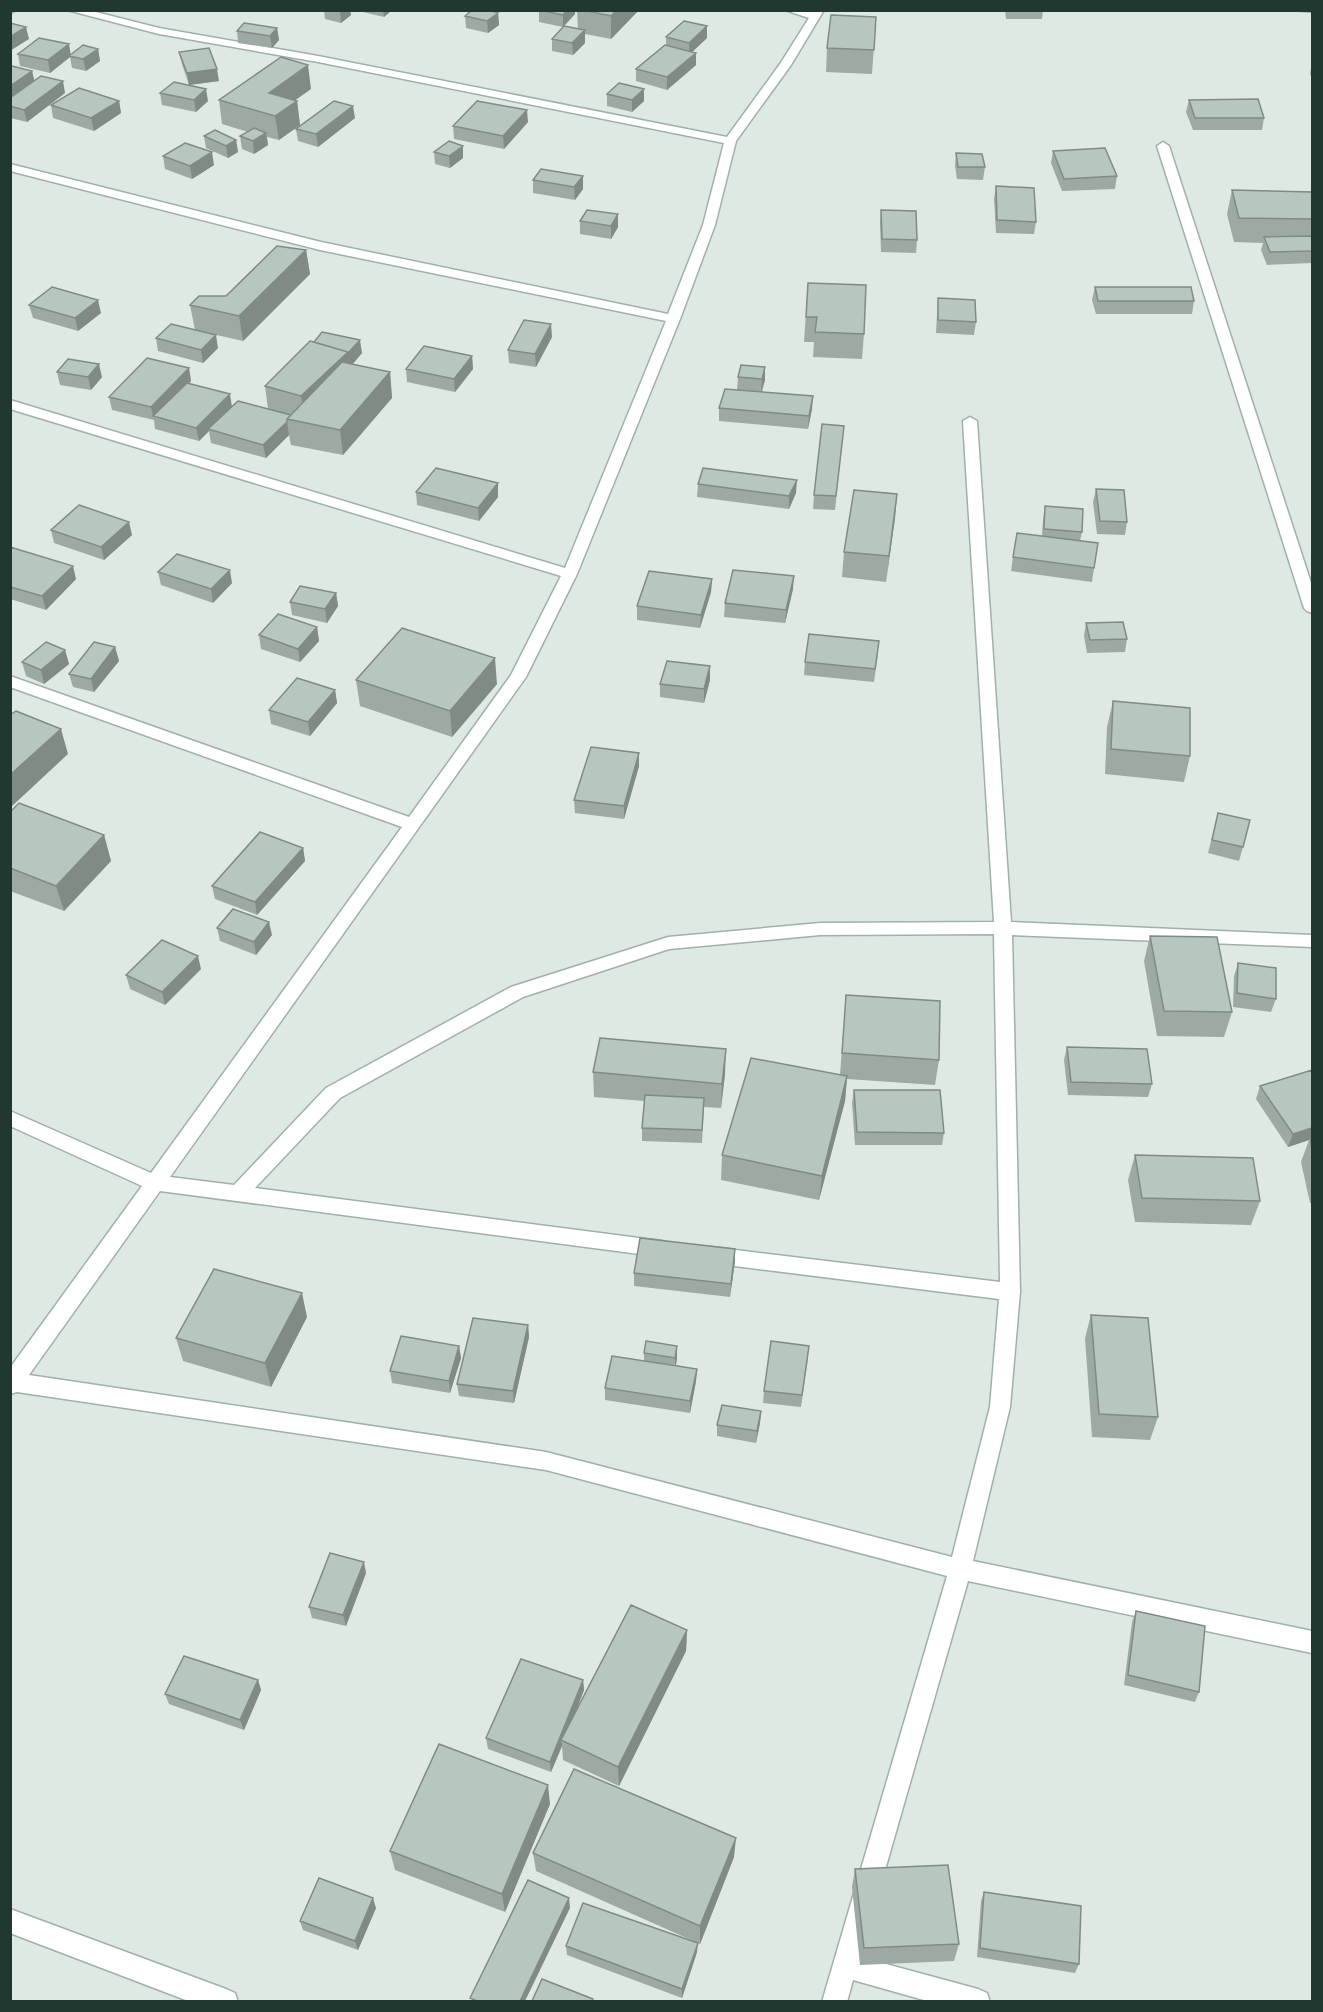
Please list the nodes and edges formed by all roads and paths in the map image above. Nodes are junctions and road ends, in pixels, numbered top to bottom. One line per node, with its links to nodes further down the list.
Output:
1 (72, 10): 4 (street)
2 (790, 10): 3 (street)
3 (818, 13): 4 (street)
4 (730, 141): 7 (street)
5 (1163, 146): 11 (street)
6 (10, 167): 7 (street)
7 (673, 319): 10 (street)
8 (10, 404): 10 (street)
9 (970, 420): 14 (street)
10 (570, 574): 13 (street)
11 (1312, 608)
12 (10, 681): 13 (street)
13 (412, 825): 17 (street)
14 (1003, 928): 15 (street); 18 (street); 19 (street)
15 (1312, 941)
16 (10, 1118): 17 (street)
17 (155, 1183): 18 (street); 20 (street)
18 (238, 1194): 19 (street)
19 (1010, 1292): 21 (street)
20 (12, 1383): 21 (street)
21 (960, 1569): 22 (street); 24 (street)
22 (1312, 1642)
23 (10, 1921): 25 (street)
24 (844, 1965): 26 (street); 27 (street)
25 (226, 2001)
26 (834, 2001)
27 (978, 2001)

